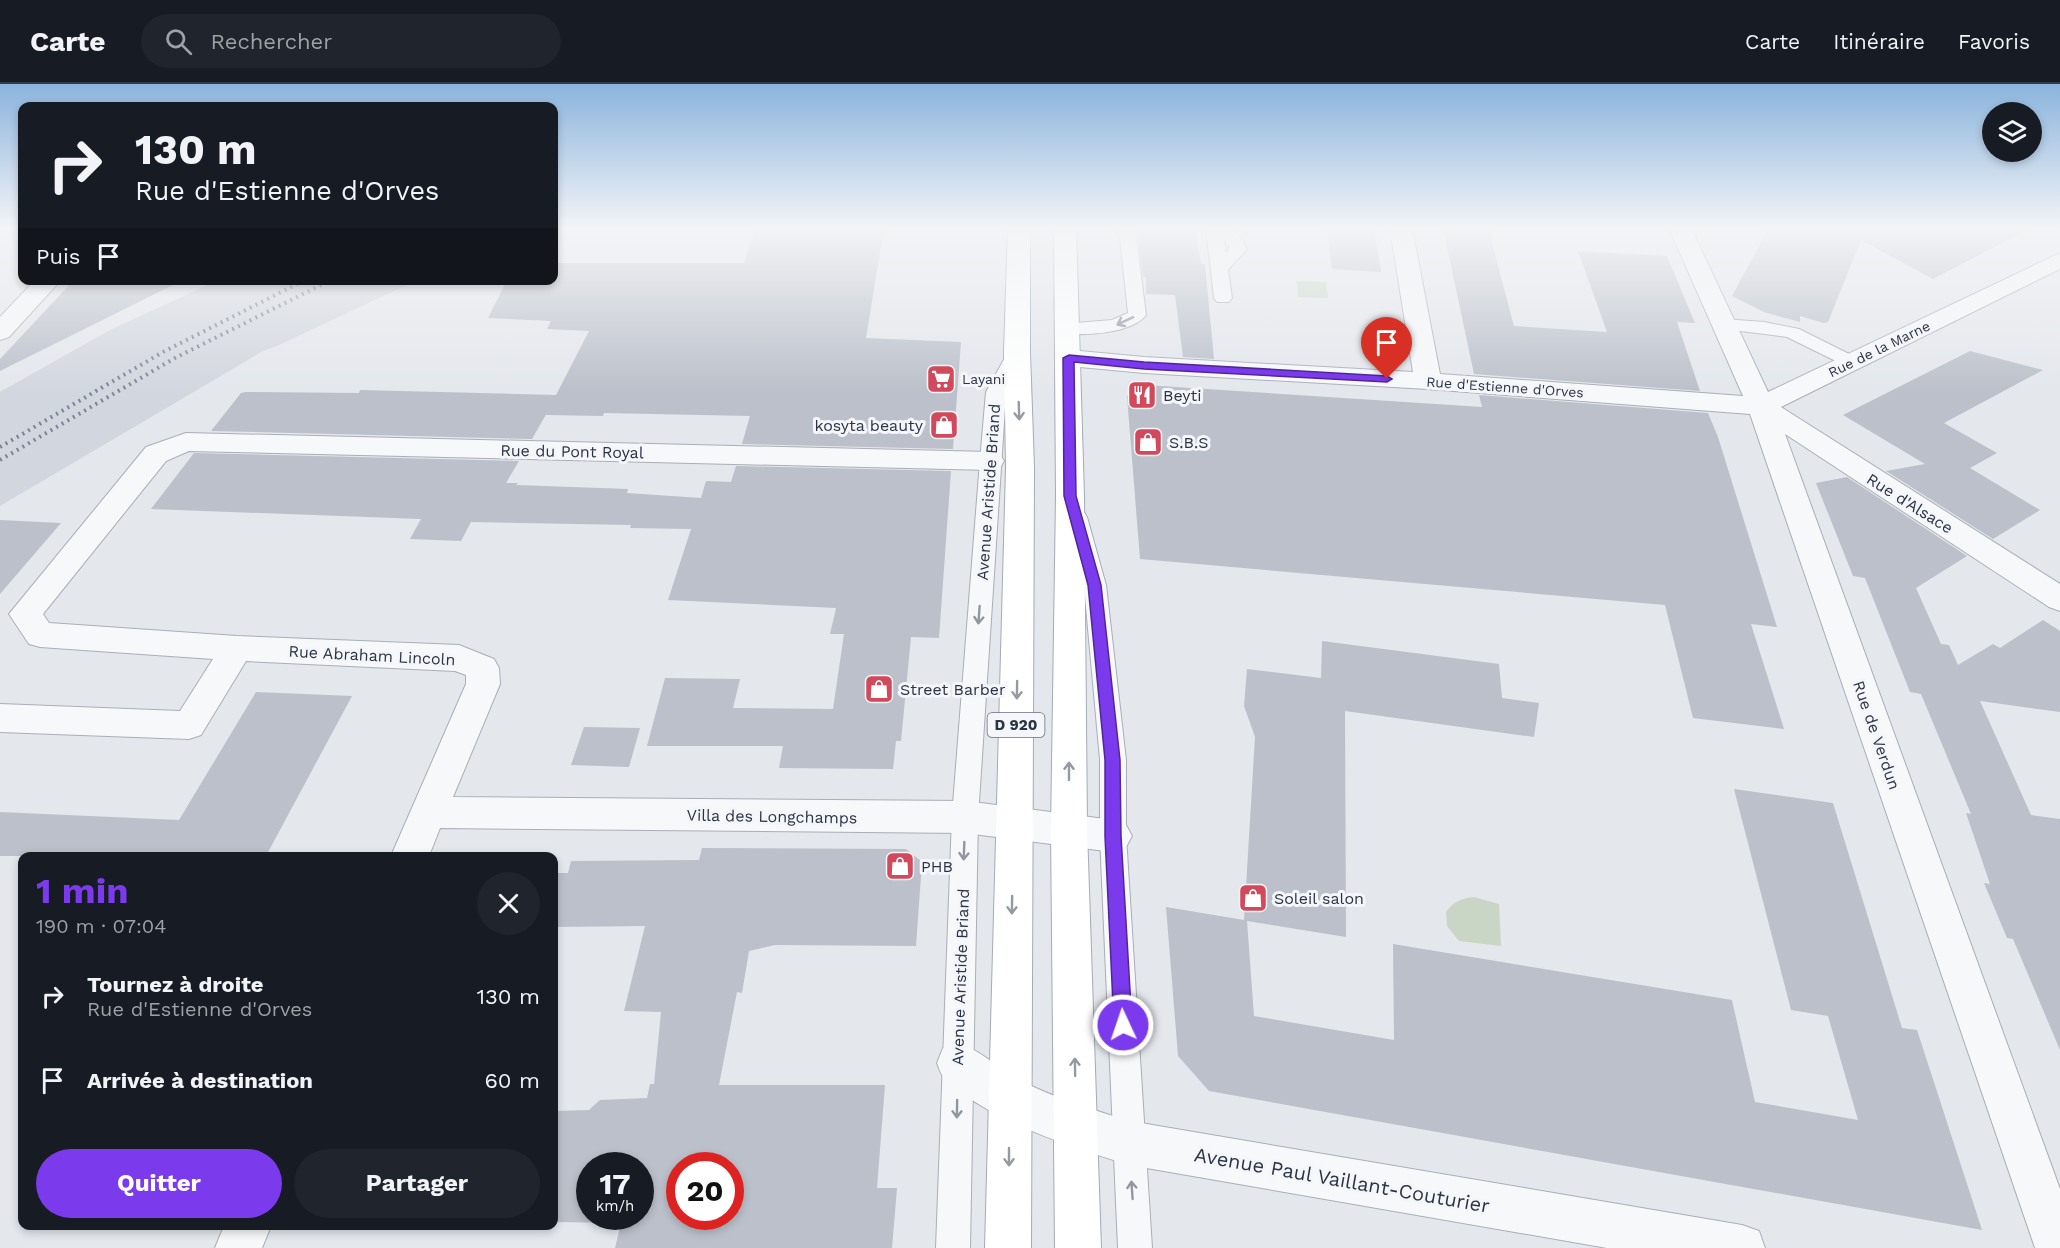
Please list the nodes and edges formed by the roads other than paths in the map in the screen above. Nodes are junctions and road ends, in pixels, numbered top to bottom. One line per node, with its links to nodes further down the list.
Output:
1 (1018, 282): 13 (main road, Avenue Aristide Briand / D 920)
2 (1067, 282): 11 (main road, D 920)
3 (1133, 282): 11 (lane, one-way to 11)
4 (1221, 282): 9 (lane)
5 (1411, 282): 16 (street)
6 (1704, 282): 10 (street, Rue de Verdun)
7 (2015, 282): 15 (street, Rue de la Marne)
8 (44, 285): 12 (street)
9 (1223, 298)
10 (1723, 324): 15 (lane); 17 (street, Rue de Verdun)
11 (1069, 328): 14 (main road, D 920)
12 (0, 332)
13 (1017, 352): 19 (lane, Avenue Aristide Briand); 26 (main road, Avenue Aristide Briand / D 920, one-way to 26)
14 (1069, 358): 16 (street, Rue d'Estienne d'Orves); 20 (main road, D 920)
15 (1852, 363): 17 (street, Rue de la Marne)
16 (1428, 381): 17 (street, Rue d'Estienne d'Orves)
17 (1761, 406): 21 (street, Rue d'Alsace); 41 (street, Rue de Verdun)
18 (156, 454): 19 (street, Rue du Pont Royal); 22 (street, Rue Abraham Lincoln)
19 (990, 461): 25 (lane, Avenue Aristide Briand, one-way to 25)
20 (1070, 496): 27 (main road, D 920, one-way to 20); 28 (lane)
21 (2060, 598)
22 (237, 648): 23 (street); 24 (street, Rue Abraham Lincoln)
23 (0, 718)
24 (430, 812): 25 (street, Villa des Longchamps); 29 (street, Rue Abraham Lincoln)
25 (965, 817): 26 (street, Villa des Longchamps); 30 (lane, Avenue Aristide Briand, one-way to 30)
26 (1012, 823): 27 (street, Villa des Longchamps); 31 (main road, Avenue Aristide Briand / D 920, one-way to 31)
27 (1069, 830): 28 (street, Villa des Longchamps); 32 (main road, D 920, one-way to 27)
28 (1113, 836): 33 (lane)
29 (412, 852)
30 (958, 1063): 31 (street, Avenue Paul Vaillant-Couturier); 36 (lane, Avenue Aristide Briand, one-way to 36)
31 (1010, 1098): 32 (street, Avenue Paul Vaillant-Couturier); 37 (main road, Avenue Aristide Briand / D 920, one-way to 37)
32 (1077, 1126): 33 (street, Avenue Paul Vaillant-Couturier); 38 (main road, D 920)
33 (1129, 1143): 39 (lane, one-way to 33); 40 (street, Avenue Paul Vaillant-Couturier)
34 (246, 1230): 35 (street)
35 (238, 1248)
36 (953, 1248)
37 (1008, 1248)
38 (1078, 1248)
39 (1135, 1248)
40 (1742, 1248)
41 (2058, 1248)

